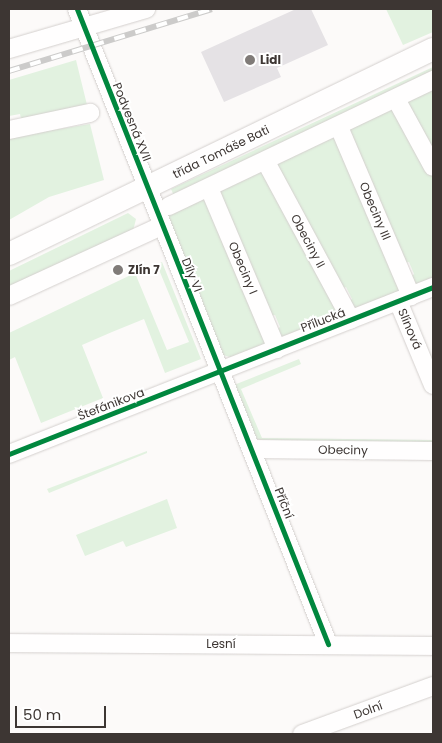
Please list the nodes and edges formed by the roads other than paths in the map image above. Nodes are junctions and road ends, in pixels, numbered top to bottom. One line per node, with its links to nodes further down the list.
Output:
1 (77, 9): 3 (street, Podvesná XVII)
2 (146, 9): 3 (street)
3 (82, 27): 4 (street); 13 (street, Podvesná XVII)
4 (9, 49)
5 (433, 49): 13 (main road, třída Tomáše Bati)
6 (433, 80): 7 (street)
7 (396, 98): 9 (street); 12 (street)
8 (90, 113): 10 (street)
9 (339, 127): 11 (street); 20 (street, Obeciny III)
10 (9, 130)
11 (266, 162): 14 (street); 21 (street, Obeciny II)
12 (433, 167)
13 (147, 187): 16 (street, Díly VI); 17 (main road, třída Tomáše Bati)
14 (209, 188): 15 (street); 22 (street, Obeciny I)
15 (169, 206)
16 (161, 226): 19 (street); 23 (street, Díly VI)
17 (9, 254)
18 (433, 287): 20 (street, Přílucká)
19 (9, 296)
20 (404, 299): 21 (street, Přílucká); 24 (street, Slínová)
21 (351, 320): 22 (street, Přílucká)
22 (277, 349): 23 (street, Přílucká)
23 (220, 371): 25 (street, Příční); 27 (street, Štefánikova)
24 (433, 385)
25 (252, 449): 26 (street, Obeciny); 29 (street, Příční)
26 (433, 451)
27 (9, 454)
28 (9, 643): 29 (street, Lesní)
29 (328, 644): 30 (street, Lesní)
30 (433, 646)
31 (433, 686): 32 (street, Dolní)
32 (302, 734)

